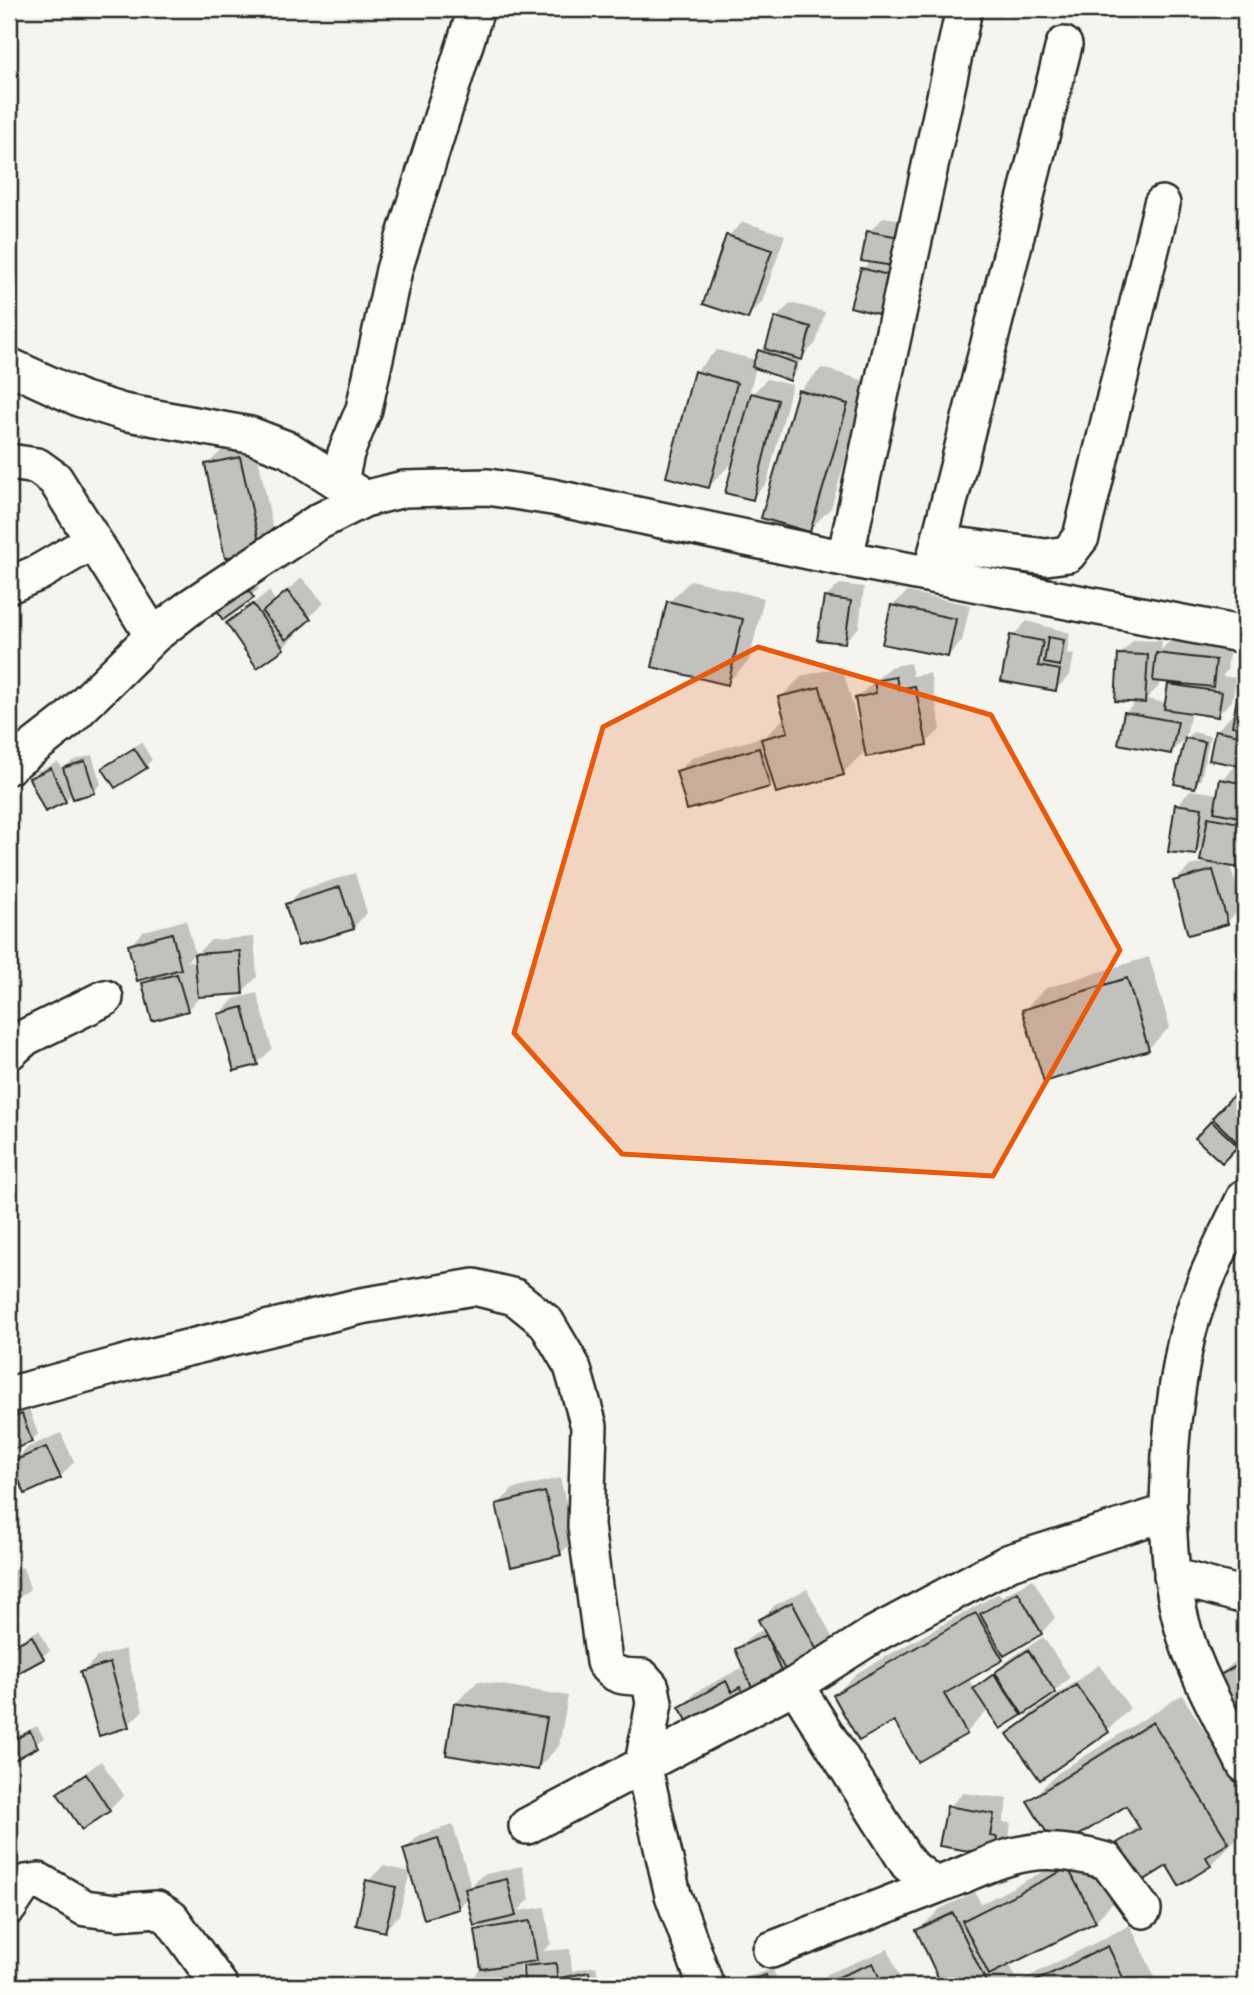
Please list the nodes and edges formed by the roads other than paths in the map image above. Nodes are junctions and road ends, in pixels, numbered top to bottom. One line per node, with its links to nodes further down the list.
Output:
1 (476, 9): 7 (street)
2 (964, 9): 9 (street)
3 (1064, 45): 10 (street)
4 (1162, 204): 10 (street)
5 (9, 366): 7 (street)
6 (9, 462): 8 (street)
7 (352, 490): 9 (street); 13 (street)
8 (93, 541): 11 (street); 13 (street)
9 (845, 558): 10 (street)
10 (935, 559): 12 (street)
11 (9, 585)
12 (1245, 635)
13 (153, 636): 14 (street)
14 (9, 766)
15 (105, 998): 16 (street)
16 (9, 1052)
17 (1245, 1197): 19 (street)
18 (9, 1395): 23 (street)
19 (1169, 1512): 20 (street); 22 (street)
20 (1172, 1576): 21 (street); 24 (street)
21 (1245, 1596)
22 (795, 1685): 23 (street); 26 (street)
23 (643, 1764): 25 (street); 31 (street)
24 (1245, 1765)
25 (527, 1826)
26 (935, 1886): 28 (street); 29 (street)
27 (9, 1907): 30 (street)
28 (1143, 1910)
29 (771, 1950)
30 (220, 1986)
31 (706, 1986)

